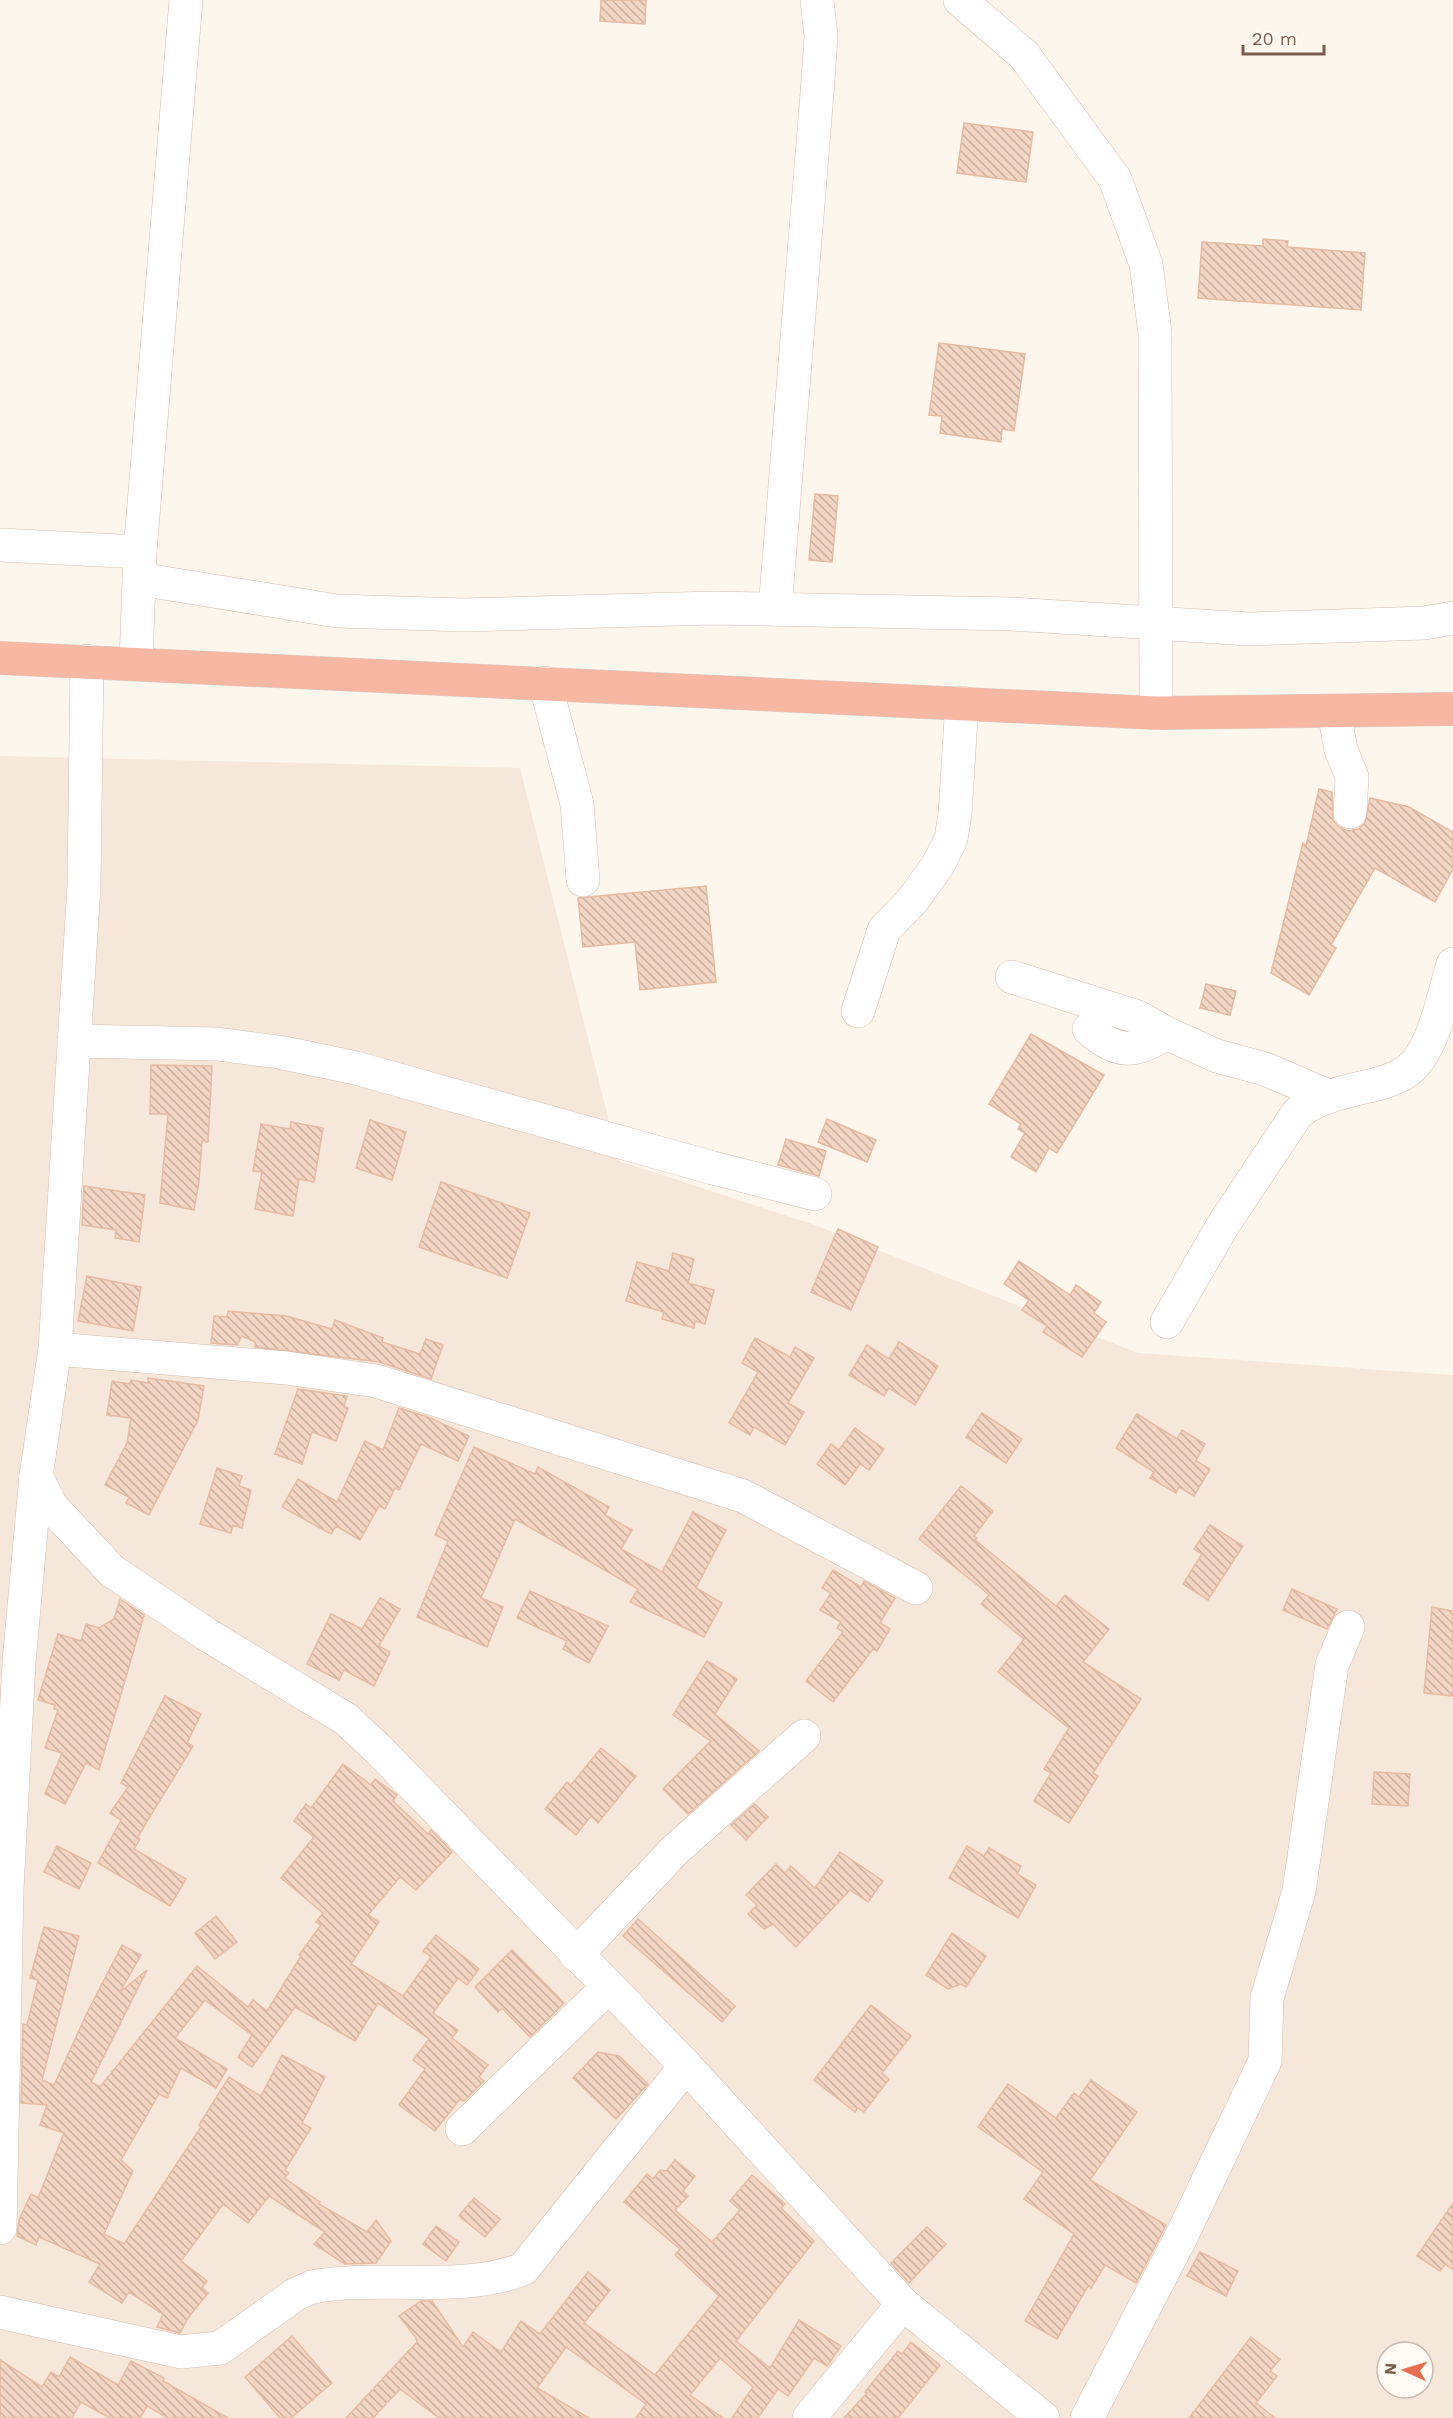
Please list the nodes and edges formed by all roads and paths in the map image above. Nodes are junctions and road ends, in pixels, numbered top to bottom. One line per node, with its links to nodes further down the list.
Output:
1 (186, 0): 5 (street)
2 (817, 0): 6 (street)
3 (960, 0): 8 (street)
4 (0, 544): 5 (street)
5 (140, 565): 6 (street); 11 (street)
6 (774, 609): 8 (street)
7 (1453, 618): 8 (street)
8 (1155, 623): 16 (street)
9 (0, 658): 10 (highway)
10 (87, 662): 11 (highway); 24 (street)
11 (136, 663): 12 (highway)
12 (545, 683): 13 (highway); 18 (street)
13 (962, 703): 16 (highway); 21 (street)
14 (1453, 709): 15 (highway)
15 (1334, 712): 16 (highway); 17 (street)
16 (1156, 713)
17 (1350, 812)
18 (584, 880)
19 (1453, 964): 25 (street)
20 (1012, 977): 23 (street)
21 (858, 1011)
22 (1089, 1029): 23 (street)
23 (1166, 1033): 25 (street)
24 (74, 1041): 26 (street); 28 (street)
25 (1328, 1096): 27 (street)
26 (815, 1194)
27 (1167, 1322)
28 (55, 1349): 29 (street); 30 (street)
29 (36, 1476): 33 (street); 37 (street)
30 (916, 1588)
31 (1348, 1627): 42 (street)
32 (804, 1736): 33 (street)
33 (576, 1955): 34 (street)
34 (608, 1987): 35 (street); 36 (street)
35 (686, 2066): 38 (street); 39 (street)
36 (462, 2129)
37 (0, 2228)
38 (903, 2304): 40 (street); 41 (street)
39 (0, 2313)
40 (809, 2418)
41 (1043, 2418)
42 (1087, 2418)

